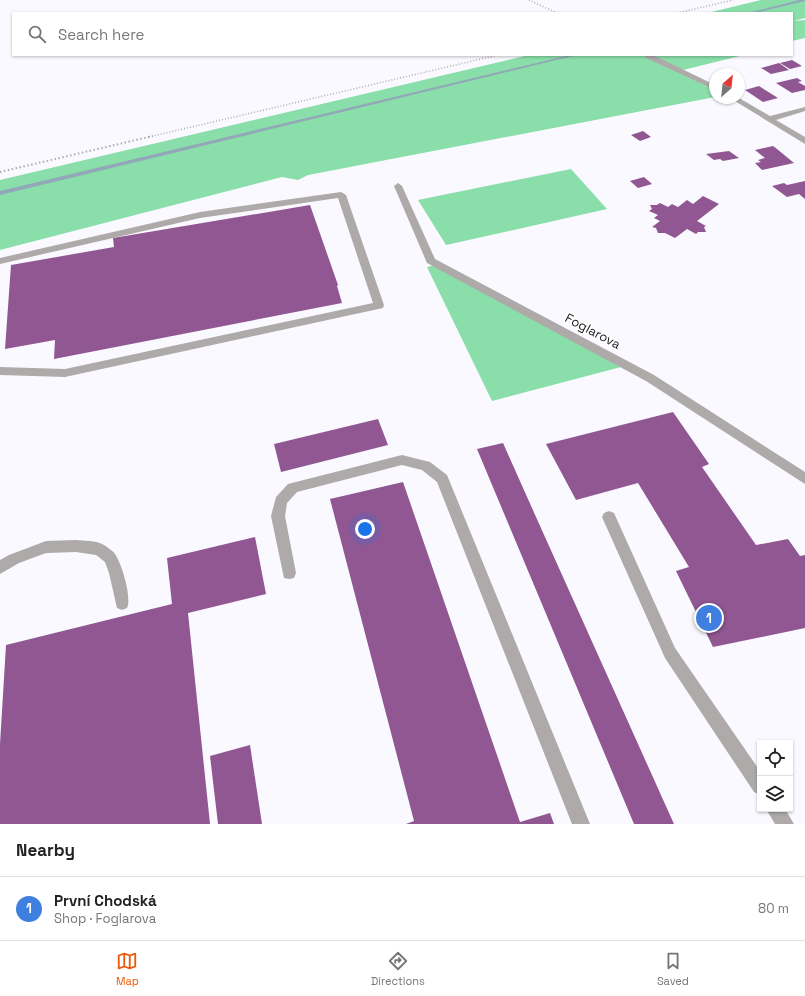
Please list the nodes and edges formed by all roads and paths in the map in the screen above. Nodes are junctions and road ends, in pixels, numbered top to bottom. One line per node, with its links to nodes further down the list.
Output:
1 (529, 0): 3 (path)
2 (732, 0): 4 (path)
3 (555, 12)
4 (681, 12)
5 (494, 56): 12 (path)
6 (649, 56): 7 (street)
7 (709, 85)
8 (744, 104): 10 (street)
9 (805, 109): 10 (street)
10 (770, 119): 11 (street)
11 (805, 141)
12 (0, 172)
13 (398, 186): 16 (street, Foglarova)
14 (0, 261): 15 (street)
15 (0, 371)
16 (805, 479)
17 (609, 517): 21 (street)
18 (0, 568): 20 (street)
19 (289, 573): 23 (street)
20 (122, 603)
21 (757, 782)
22 (777, 812): 24 (street)
23 (581, 824)
24 (785, 824)

